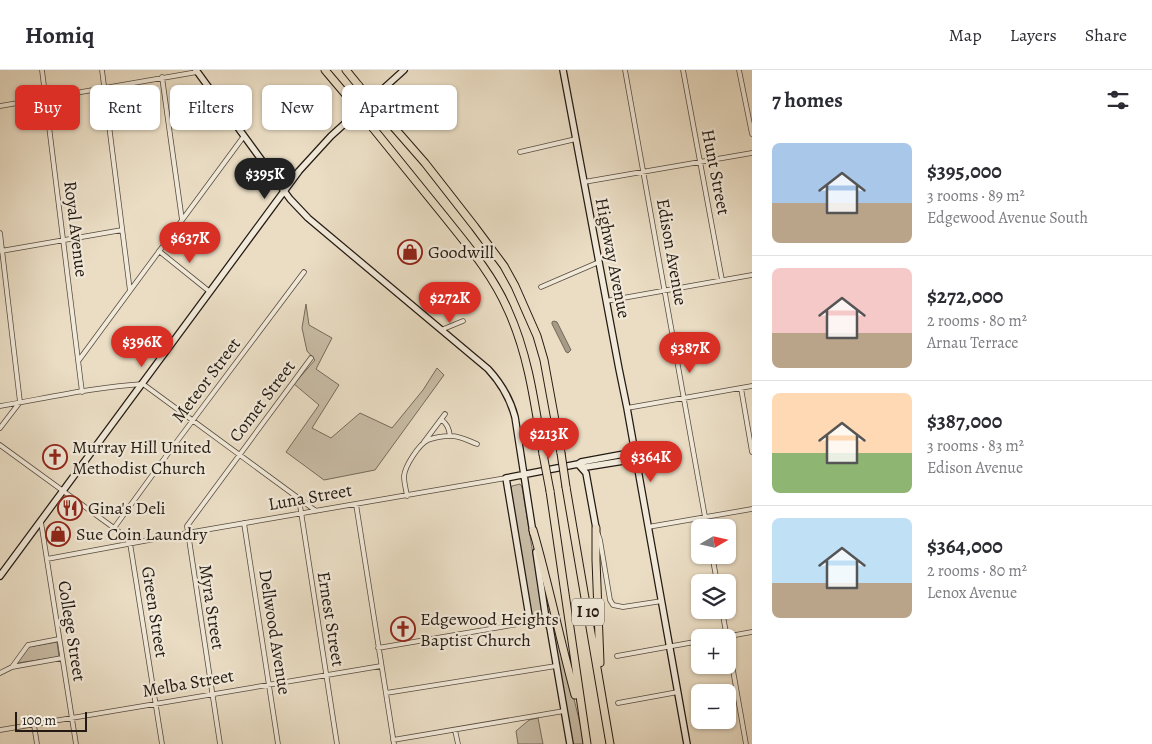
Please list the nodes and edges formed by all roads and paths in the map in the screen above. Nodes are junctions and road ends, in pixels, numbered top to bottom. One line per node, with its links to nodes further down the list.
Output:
1 (42, 70): 12 (street, Royal Avenue)
2 (102, 70): 13 (street)
3 (325, 70): 114 (highway, I 10, bridge)
4 (346, 70): 117 (highway, I 10, bridge)
5 (404, 70): 27 (main road)
6 (563, 70): 21 (main road, Highway Avenue)
7 (625, 70): 25 (street, Edison Avenue)
8 (683, 70): 24 (street, Hunt Street)
9 (740, 70): 19 (street)
10 (197, 71): 11 (street); 20 (main road)
11 (162, 78): 14 (street); 28 (street)
12 (44, 85)
13 (104, 85)
14 (121, 85)
15 (15, 103): 16 (street)
16 (0, 106)
17 (50, 130): 31 (street, Royal Avenue)
18 (109, 130): 29 (street)
19 (752, 134)
20 (244, 136): 27 (main road); 28 (street)
21 (576, 139): 22 (street); 26 (main road, Highway Avenue)
22 (520, 152)
23 (752, 153): 24 (street)
24 (699, 162): 25 (street); 37 (street, Hunt Street)
25 (644, 172): 26 (street); 39 (street, Edison Avenue)
26 (584, 182): 34 (main road, Highway Avenue)
27 (285, 190): 41 (main road); 44 (main road)
28 (182, 220): 33 (street)
29 (122, 230): 31 (street); 40 (street)
30 (0, 233): 32 (street)
31 (64, 240): 32 (street); 46 (street, Royal Avenue)
32 (1, 251): 52 (street)
33 (159, 252): 40 (street); 41 (street)
34 (598, 262): 38 (street); 42 (main road, Highway Avenue)
35 (304, 272): 57 (street, Meteor Street)
36 (752, 275): 37 (street)
37 (722, 280): 39 (street)
38 (542, 287)
39 (665, 290): 42 (street); 51 (street, Edison Avenue)
40 (130, 291): 46 (street)
41 (210, 292): 47 (main road)
42 (606, 301): 54 (main road, Highway Avenue)
43 (463, 320): 44 (street)
44 (441, 330): 67 (main road)
45 (311, 358): 64 (street, Comet Street)
46 (79, 360): 50 (street, Royal Avenue)
47 (143, 384): 50 (street); 57 (street); 69 (main road)
48 (752, 386): 49 (street)
49 (741, 388): 51 (street); 63 (street)
50 (82, 392): 52 (street)
51 (684, 398): 54 (street); 76 (street, Edison Avenue)
52 (20, 402): 53 (street); 58 (street)
53 (0, 406)
54 (627, 408): 65 (main road, Highway Avenue)
55 (445, 414): 56 (street)
56 (441, 419): 59 (street); 60 (street)
57 (193, 420): 64 (street); 81 (street, Meteor Street)
58 (0, 428)
59 (450, 436): 60 (street); 61 (street)
60 (423, 443): 70 (street)
61 (477, 444)
62 (0, 445): 69 (street)
63 (752, 452)
64 (240, 454): 71 (street); 84 (street, Comet Street)
65 (635, 455): 66 (main road, Luna Street); 80 (main road, Highway Avenue)
66 (578, 464): 67 (main road, Luna Street); 82 (main road)
67 (523, 475): 68 (main road, Luna Street); 83 (main road)
68 (506, 478): 70 (street, Luna Street); 90 (main road)
69 (63, 491): 78 (main road); 81 (street)
70 (407, 496): 72 (street, Luna Street)
71 (299, 499): 74 (street); 75 (street, Ernest Street)
72 (356, 504): 74 (street, Luna Street); 96 (street)
73 (752, 509): 76 (street)
74 (316, 511): 75 (street, Luna Street)
75 (301, 514): 79 (street, Luna Street); 103 (street, Ernest Street)
76 (705, 516): 77 (street, Edison Avenue); 80 (street)
77 (706, 519)
78 (40, 521): 86 (street, College Street); 87 (main road)
79 (244, 524): 84 (street, Luna Street); 105 (street, Dellwood Avenue)
80 (648, 527): 88 (main road, Highway Avenue)
81 (114, 528): 85 (street)
82 (596, 528): 88 (street); 117 (highway)
83 (533, 530): 89 (main road); 114 (highway)
84 (187, 533): 85 (street, Luna Street); 107 (street, Myra Street)
85 (130, 543): 86 (street, Luna Street); 109 (street, Green Street)
86 (47, 559): 93 (street, College Street)
87 (0, 576)
88 (662, 601): 95 (main road, Highway Avenue)
89 (546, 619): 90 (main road); 100 (main road)
90 (530, 622): 96 (street)
91 (752, 632): 92 (street)
92 (736, 635)
93 (59, 639): 98 (street, College Street); 101 (street)
94 (691, 642): 95 (street)
95 (670, 646): 97 (street); 106 (main road, Highway Avenue)
96 (378, 648): 99 (street)
97 (617, 656)
98 (62, 658): 101 (street); 112 (street, College Street)
99 (381, 666): 103 (street, Melba Street); 108 (street)
100 (556, 666): 108 (street); 111 (main road)
101 (12, 667): 102 (street)
102 (0, 673)
103 (326, 674): 105 (street, Melba Street); 124 (street, Ernest Street)
104 (734, 674): 129 (street)
105 (269, 684): 107 (street, Melba Street); 123 (street, Dellwood Avenue)
106 (678, 692): 110 (street); 128 (main road, Highway Avenue)
107 (212, 694): 109 (street, Melba Street); 122 (street, Myra Street)
108 (386, 694): 118 (street)
109 (156, 703): 112 (street, Melba Street); 121 (street, Green Street)
110 (618, 703)
111 (564, 711): 116 (street); 126 (main road)
112 (72, 718): 113 (street, Melba Street); 120 (street, College Street)
113 (34, 725): 115 (street, Melba Street); 119 (street)
114 (584, 726): 127 (highway, I 10)
115 (0, 730)
116 (455, 730): 118 (street); 125 (street)
117 (609, 741)
118 (394, 742)
119 (37, 744)
120 (76, 744)
121 (162, 744)
122 (220, 744)
123 (278, 744)
124 (337, 744)
125 (458, 744)
126 (570, 744)
127 (587, 744)
128 (687, 744)
129 (746, 744)

